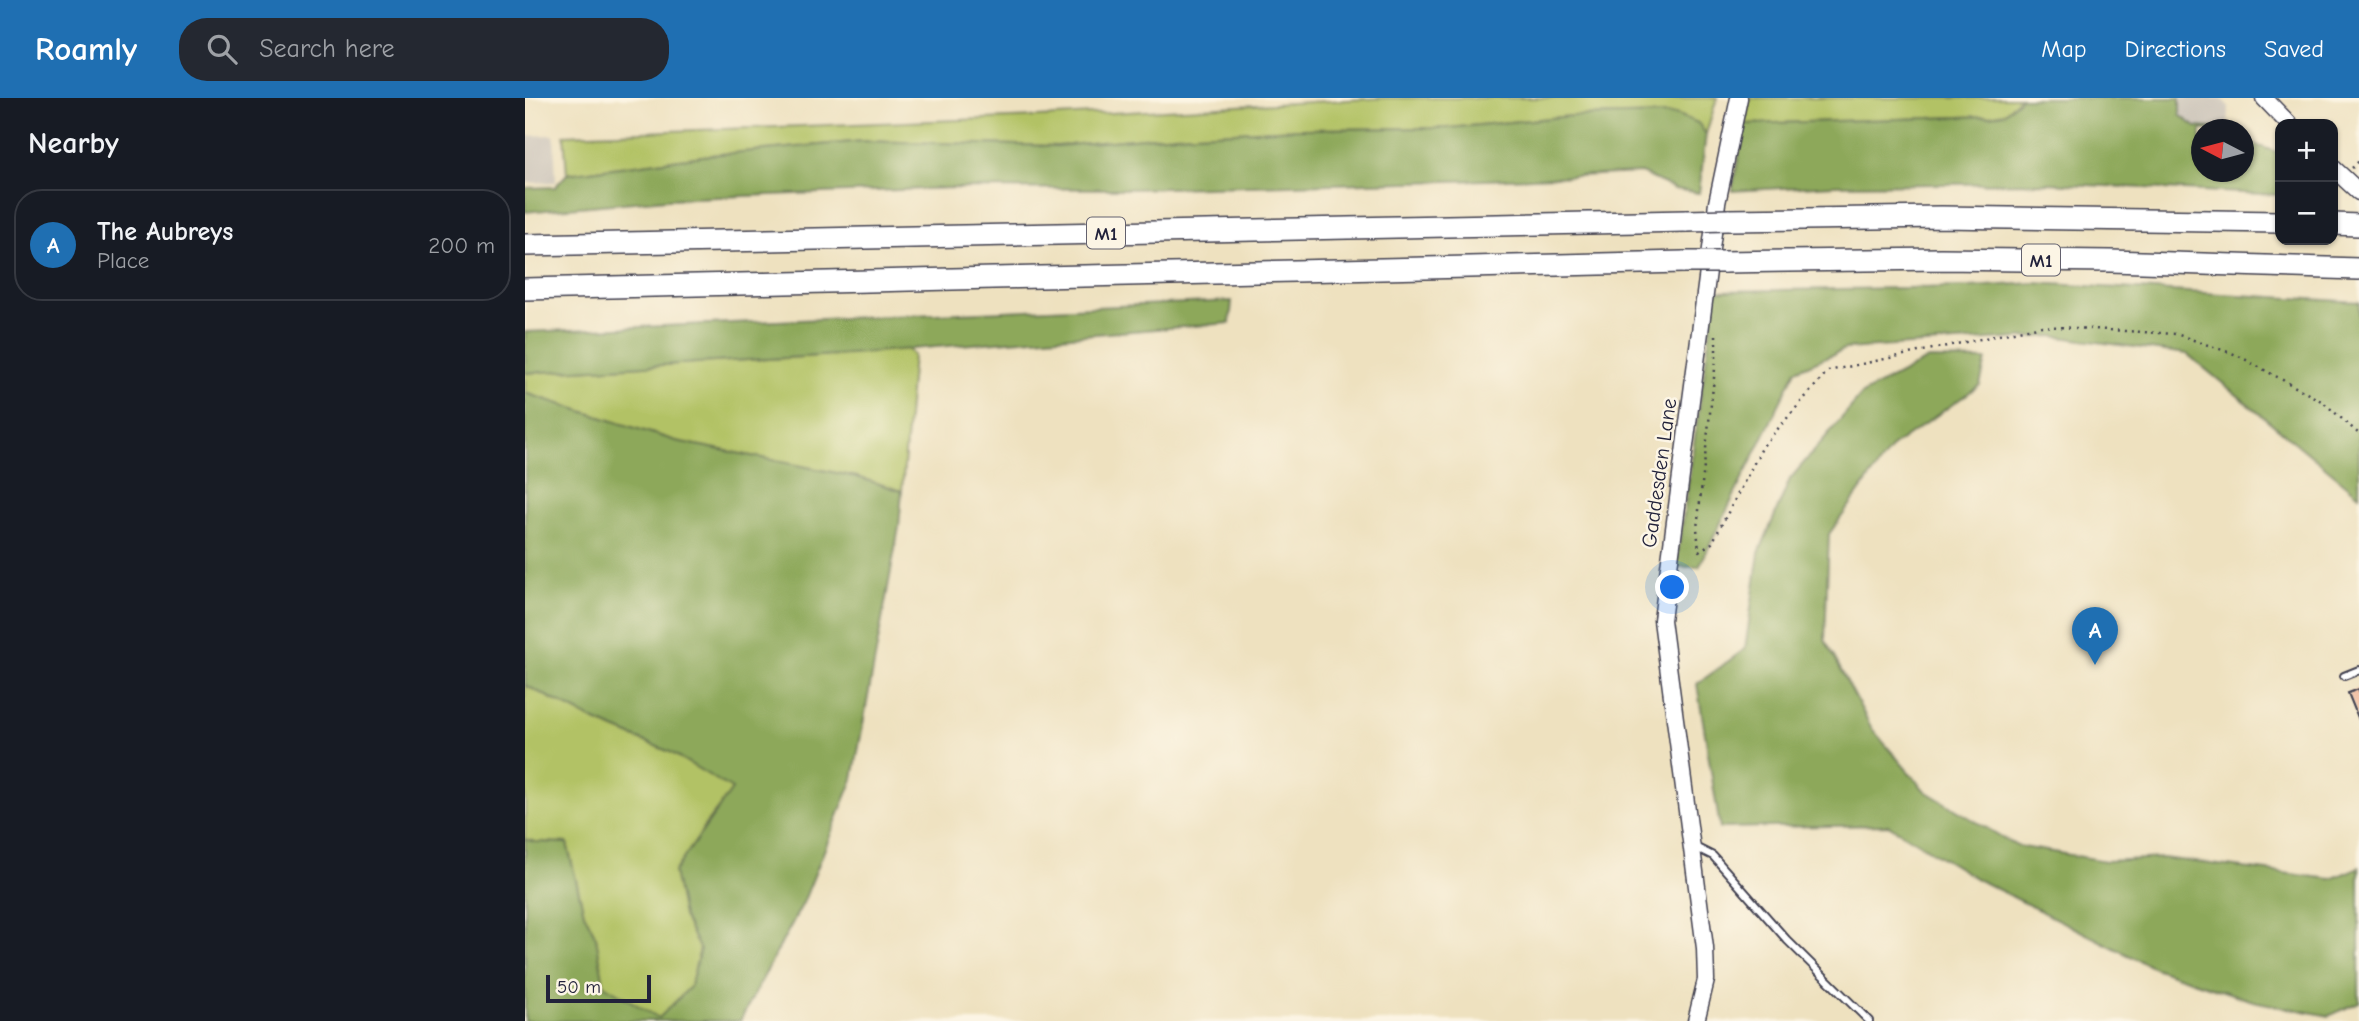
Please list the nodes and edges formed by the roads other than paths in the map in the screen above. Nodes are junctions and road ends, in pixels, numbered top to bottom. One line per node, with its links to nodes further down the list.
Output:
1 (1739, 98): 14 (street, Gaddesden Lane)
2 (2264, 98): 3 (street)
3 (2284, 119)
4 (2338, 173): 5 (street)
5 (2359, 192)
6 (2275, 222): 9 (highway, M1, bridge)
7 (2338, 224): 8 (highway)
8 (2359, 225)
9 (525, 245)
10 (2359, 269): 11 (highway, M1, bridge)
11 (525, 289)
12 (2359, 670): 13 (lane)
13 (2344, 676)
14 (1692, 846): 15 (street, Gaddesden Lane); 16 (lane)
15 (1696, 1021)
16 (1869, 1021)

